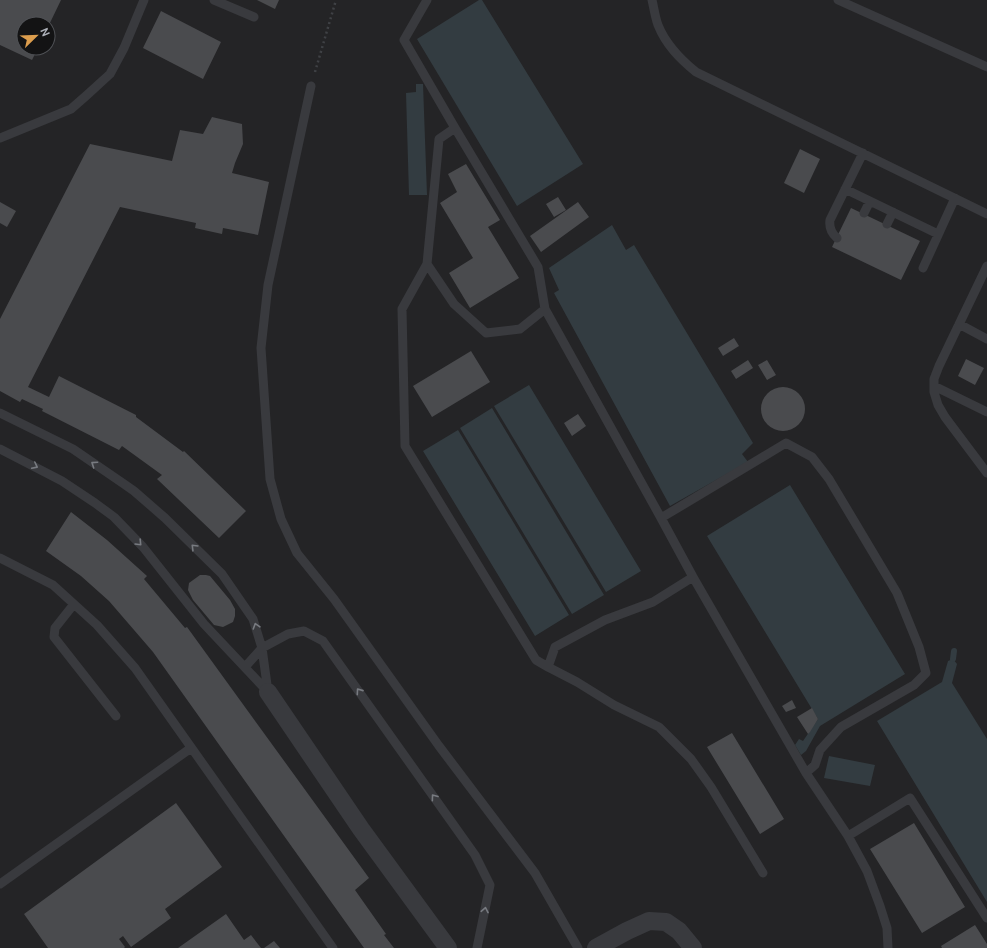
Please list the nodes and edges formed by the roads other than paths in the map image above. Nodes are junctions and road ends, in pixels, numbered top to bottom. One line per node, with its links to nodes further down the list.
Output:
1 (144, 0): 10 (lane)
2 (214, 0): 6 (lane)
3 (427, 0): 9 (lane)
4 (652, 0): 11 (lane)
5 (838, 0): 7 (lane)
6 (254, 17)
7 (987, 67)
8 (311, 86): 50 (lane)
9 (455, 128): 21 (lane); 24 (lane)
10 (0, 138)
11 (863, 153): 12 (lane); 13 (lane)
12 (845, 190): 14 (lane); 20 (lane)
13 (955, 198): 17 (lane); 19 (lane)
14 (870, 201): 15 (lane); 16 (lane)
15 (893, 212): 18 (lane); 19 (lane)
16 (864, 213)
17 (987, 214)
18 (887, 224)
19 (938, 234): 23 (lane)
20 (837, 238)
21 (427, 264): 24 (lane); 38 (lane)
22 (987, 266): 25 (lane)
23 (923, 268)
24 (545, 309): 32 (lane)
25 (959, 324): 26 (lane); 27 (lane)
26 (987, 339)
27 (934, 386): 28 (lane); 31 (lane)
28 (987, 412)
29 (0, 413): 36 (lane, one-way to 29)
30 (0, 449): 37 (lane, one-way to 37)
31 (987, 472)
32 (660, 518): 34 (lane); 42 (lane)
33 (0, 558): 35 (lane)
34 (693, 577): 38 (lane); 42 (lane)
35 (74, 604): 40 (lane); 41 (lane)
36 (262, 648): 37 (lane); 39 (lane); 49 (lane, one-way to 36)
37 (245, 667): 39 (lane)
38 (548, 667): 44 (lane)
39 (268, 692): 48 (street)
40 (116, 716)
41 (191, 748): 45 (lane); 47 (lane)
42 (806, 773): 43 (lane)
43 (848, 836): 46 (lane); 53 (lane)
44 (763, 873)
45 (0, 884)
46 (987, 918)
47 (333, 948)
48 (448, 948)
49 (477, 948)
50 (578, 948)
51 (596, 948): 52 (street)
52 (693, 948)
53 (888, 948)

